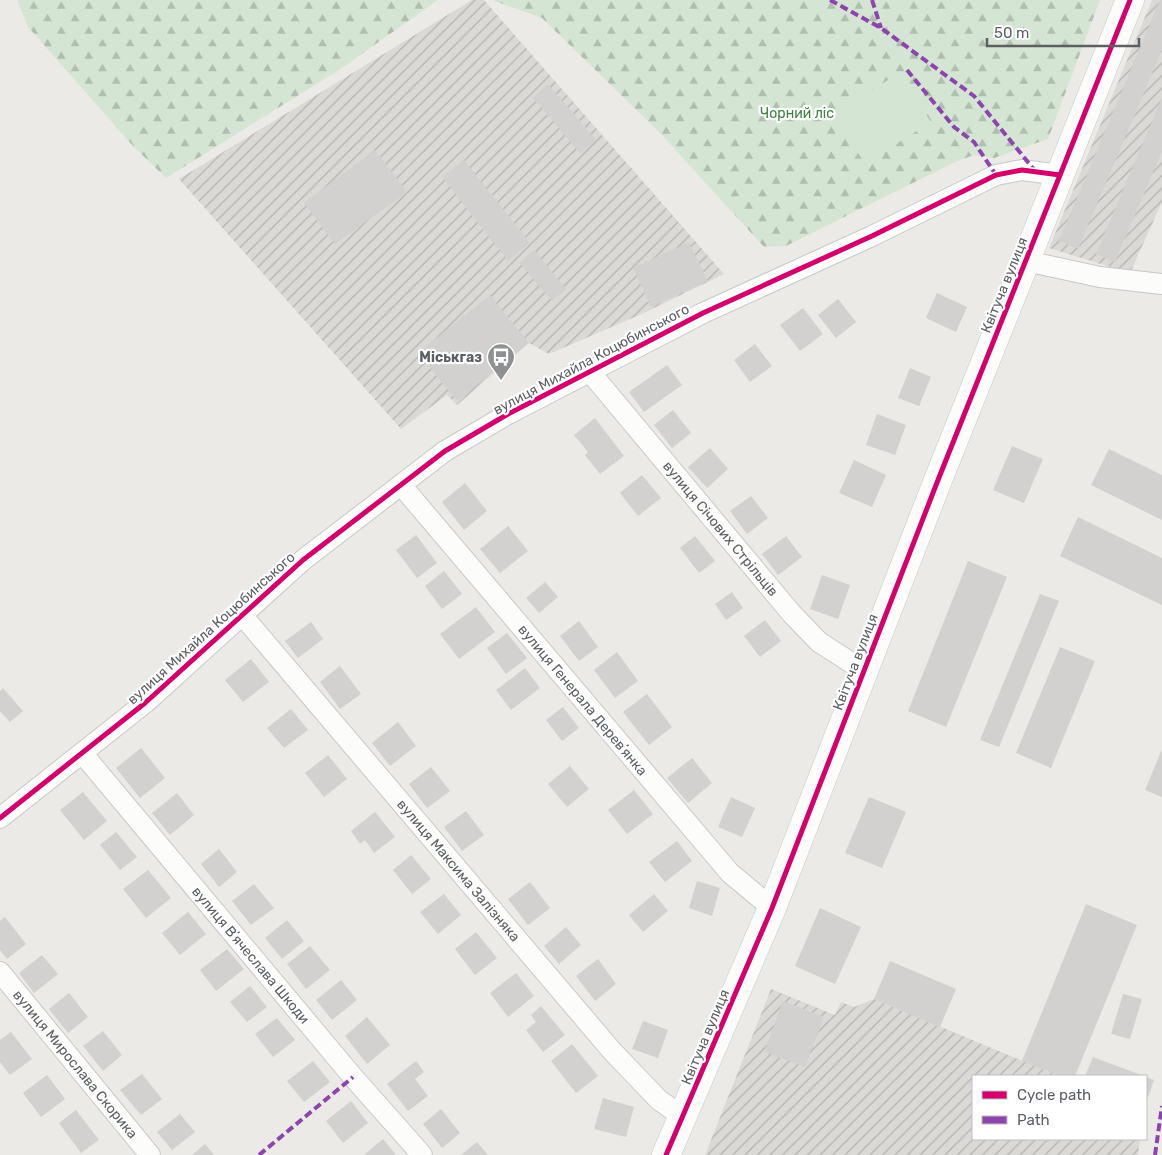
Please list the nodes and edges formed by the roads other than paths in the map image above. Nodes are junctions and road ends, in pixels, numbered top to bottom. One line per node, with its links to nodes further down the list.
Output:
1 (1130, 0): 2 (street, Квітуча вулиця)
2 (1060, 175): 3 (street, Квітуча вулиця); 5 (street, вулиця Михайла Коцюбинського)
3 (1026, 261): 4 (street); 8 (street, Квітуча вулиця)
4 (1162, 284)
5 (590, 372): 6 (street, вулиця Михайла Коцюбинського); 8 (street, вулиця Січових Стрільців)
6 (401, 485): 7 (street, вулиця Михайла Коцюбинського); 11 (street, вулиця Генерала Деревʼянка)
7 (242, 615): 9 (street, вулиця Михайла Коцюбинського); 13 (street, вулиця Максима Залізняка)
8 (864, 671): 11 (street, Квітуча вулиця)
9 (82, 753): 10 (street, вулиця Михайла Коцюбинського); 15 (street, вулиця Вʼячеслава Шкоди)
10 (0, 818)
11 (772, 908): 13 (street, Квітуча вулиця)
12 (0, 972): 14 (street, вулиця Мирослава Скорика)
13 (683, 1117): 16 (street, Квітуча вулиця)
14 (150, 1155)
15 (422, 1155)
16 (666, 1155)

